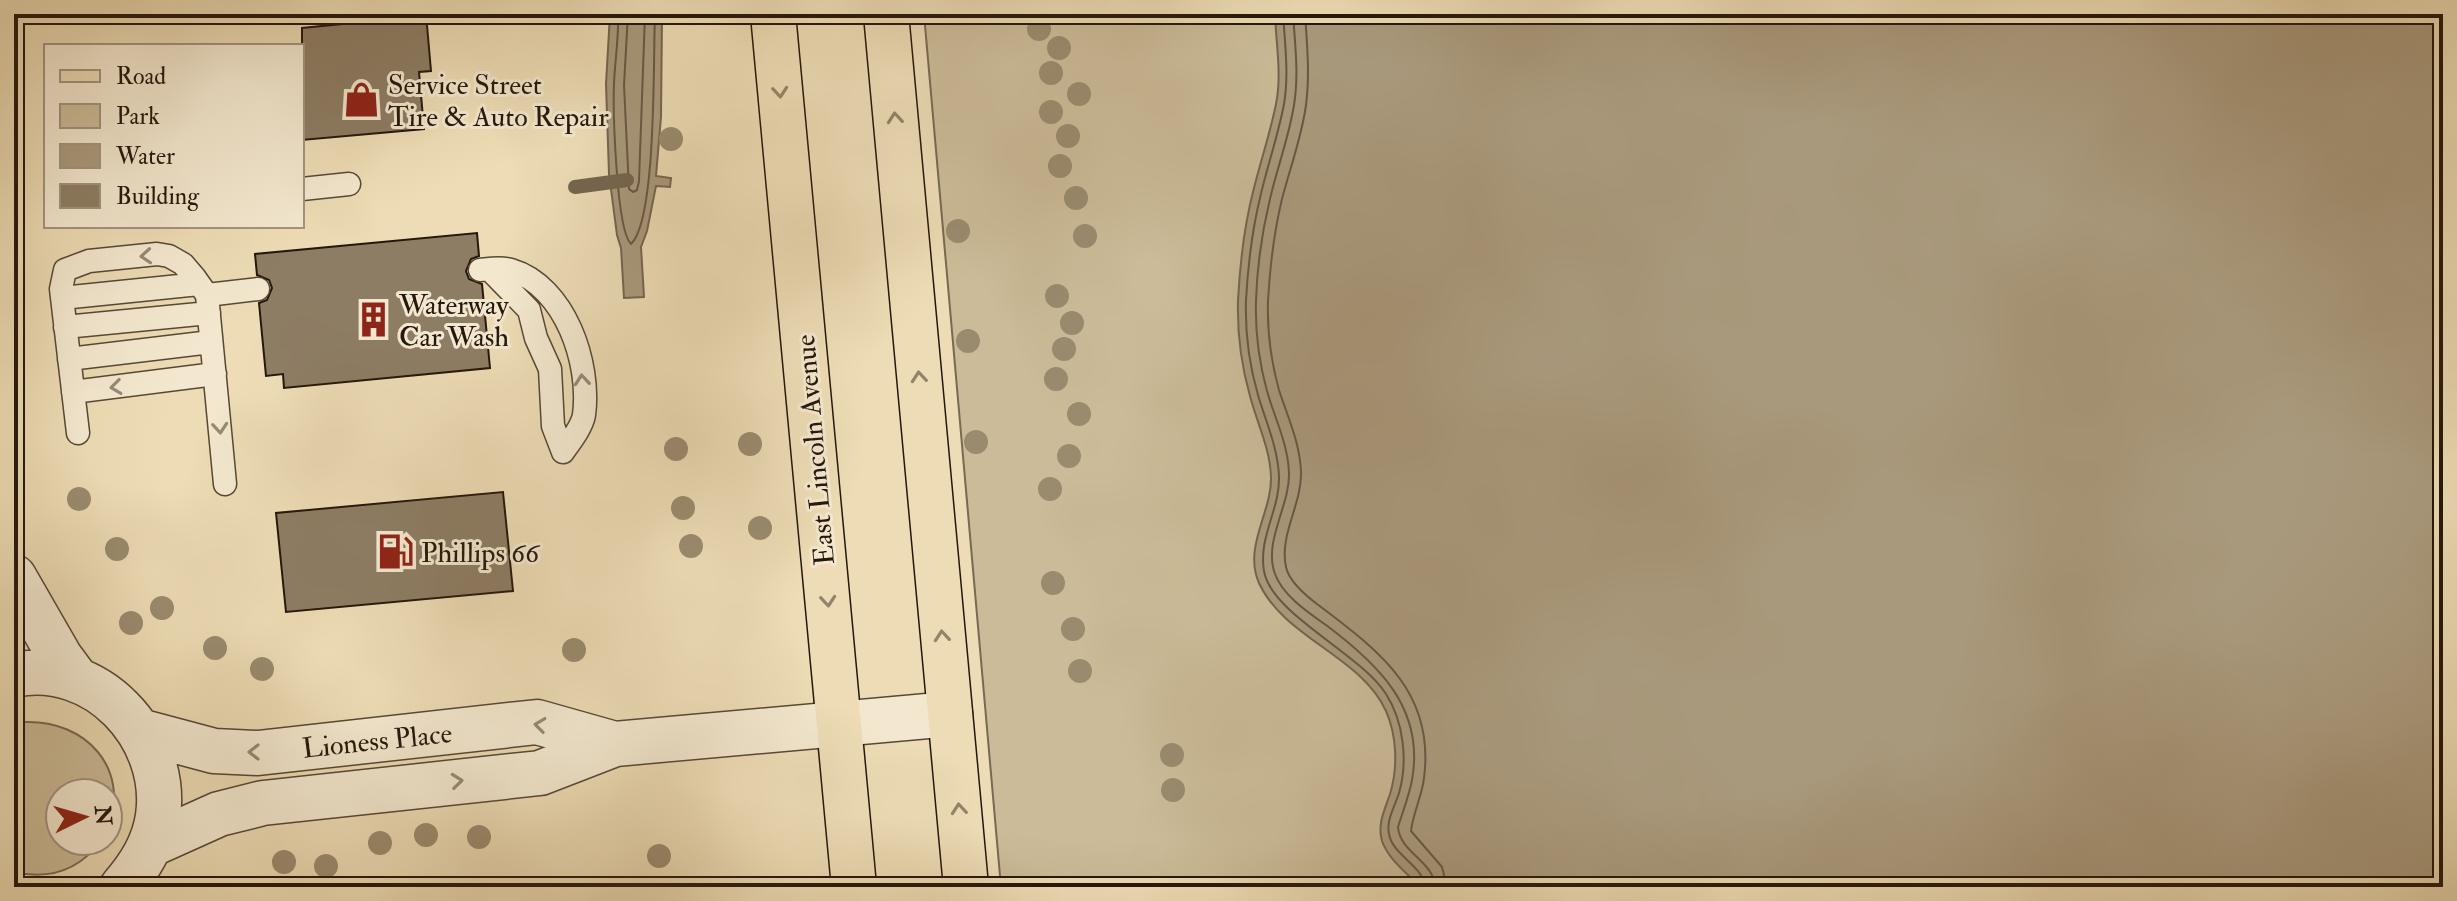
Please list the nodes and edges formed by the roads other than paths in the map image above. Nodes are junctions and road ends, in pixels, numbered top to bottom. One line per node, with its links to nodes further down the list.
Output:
1 (773, 14): 20 (main road, East Lincoln Avenue, one-way to 20)
2 (886, 14): 19 (main road, one-way to 2)
3 (349, 184): 4 (lane)
4 (304, 189)
5 (485, 269): 5 (lane, one-way to 5)
6 (258, 289): 7 (lane)
7 (205, 297): 8 (lane); 8 (lane, one-way to 8); 9 (lane); 10 (lane)
8 (62, 298): 9 (lane)
9 (65, 327): 11 (lane)
10 (211, 342): 11 (lane); 12 (lane)
11 (69, 359): 13 (lane)
12 (215, 374): 13 (lane, one-way to 13); 15 (lane, one-way to 15)
13 (73, 392): 14 (lane)
14 (78, 433)
15 (225, 484)
16 (14, 577): 18 (street)
17 (14, 675): 18 (street)
18 (77, 680): 21 (street)
19 (950, 714): 20 (street, Lioness Place); 26 (main road, one-way to 19)
20 (839, 725): 22 (street, Lioness Place); 25 (main road, East Lincoln Avenue)
21 (139, 731): 22 (street, Lioness Place, one-way to 21); 23 (street)
22 (615, 744): 23 (street, Lioness Place, one-way to 22)
23 (150, 845): 24 (street)
24 (122, 887)
25 (854, 887)
26 (966, 887)

